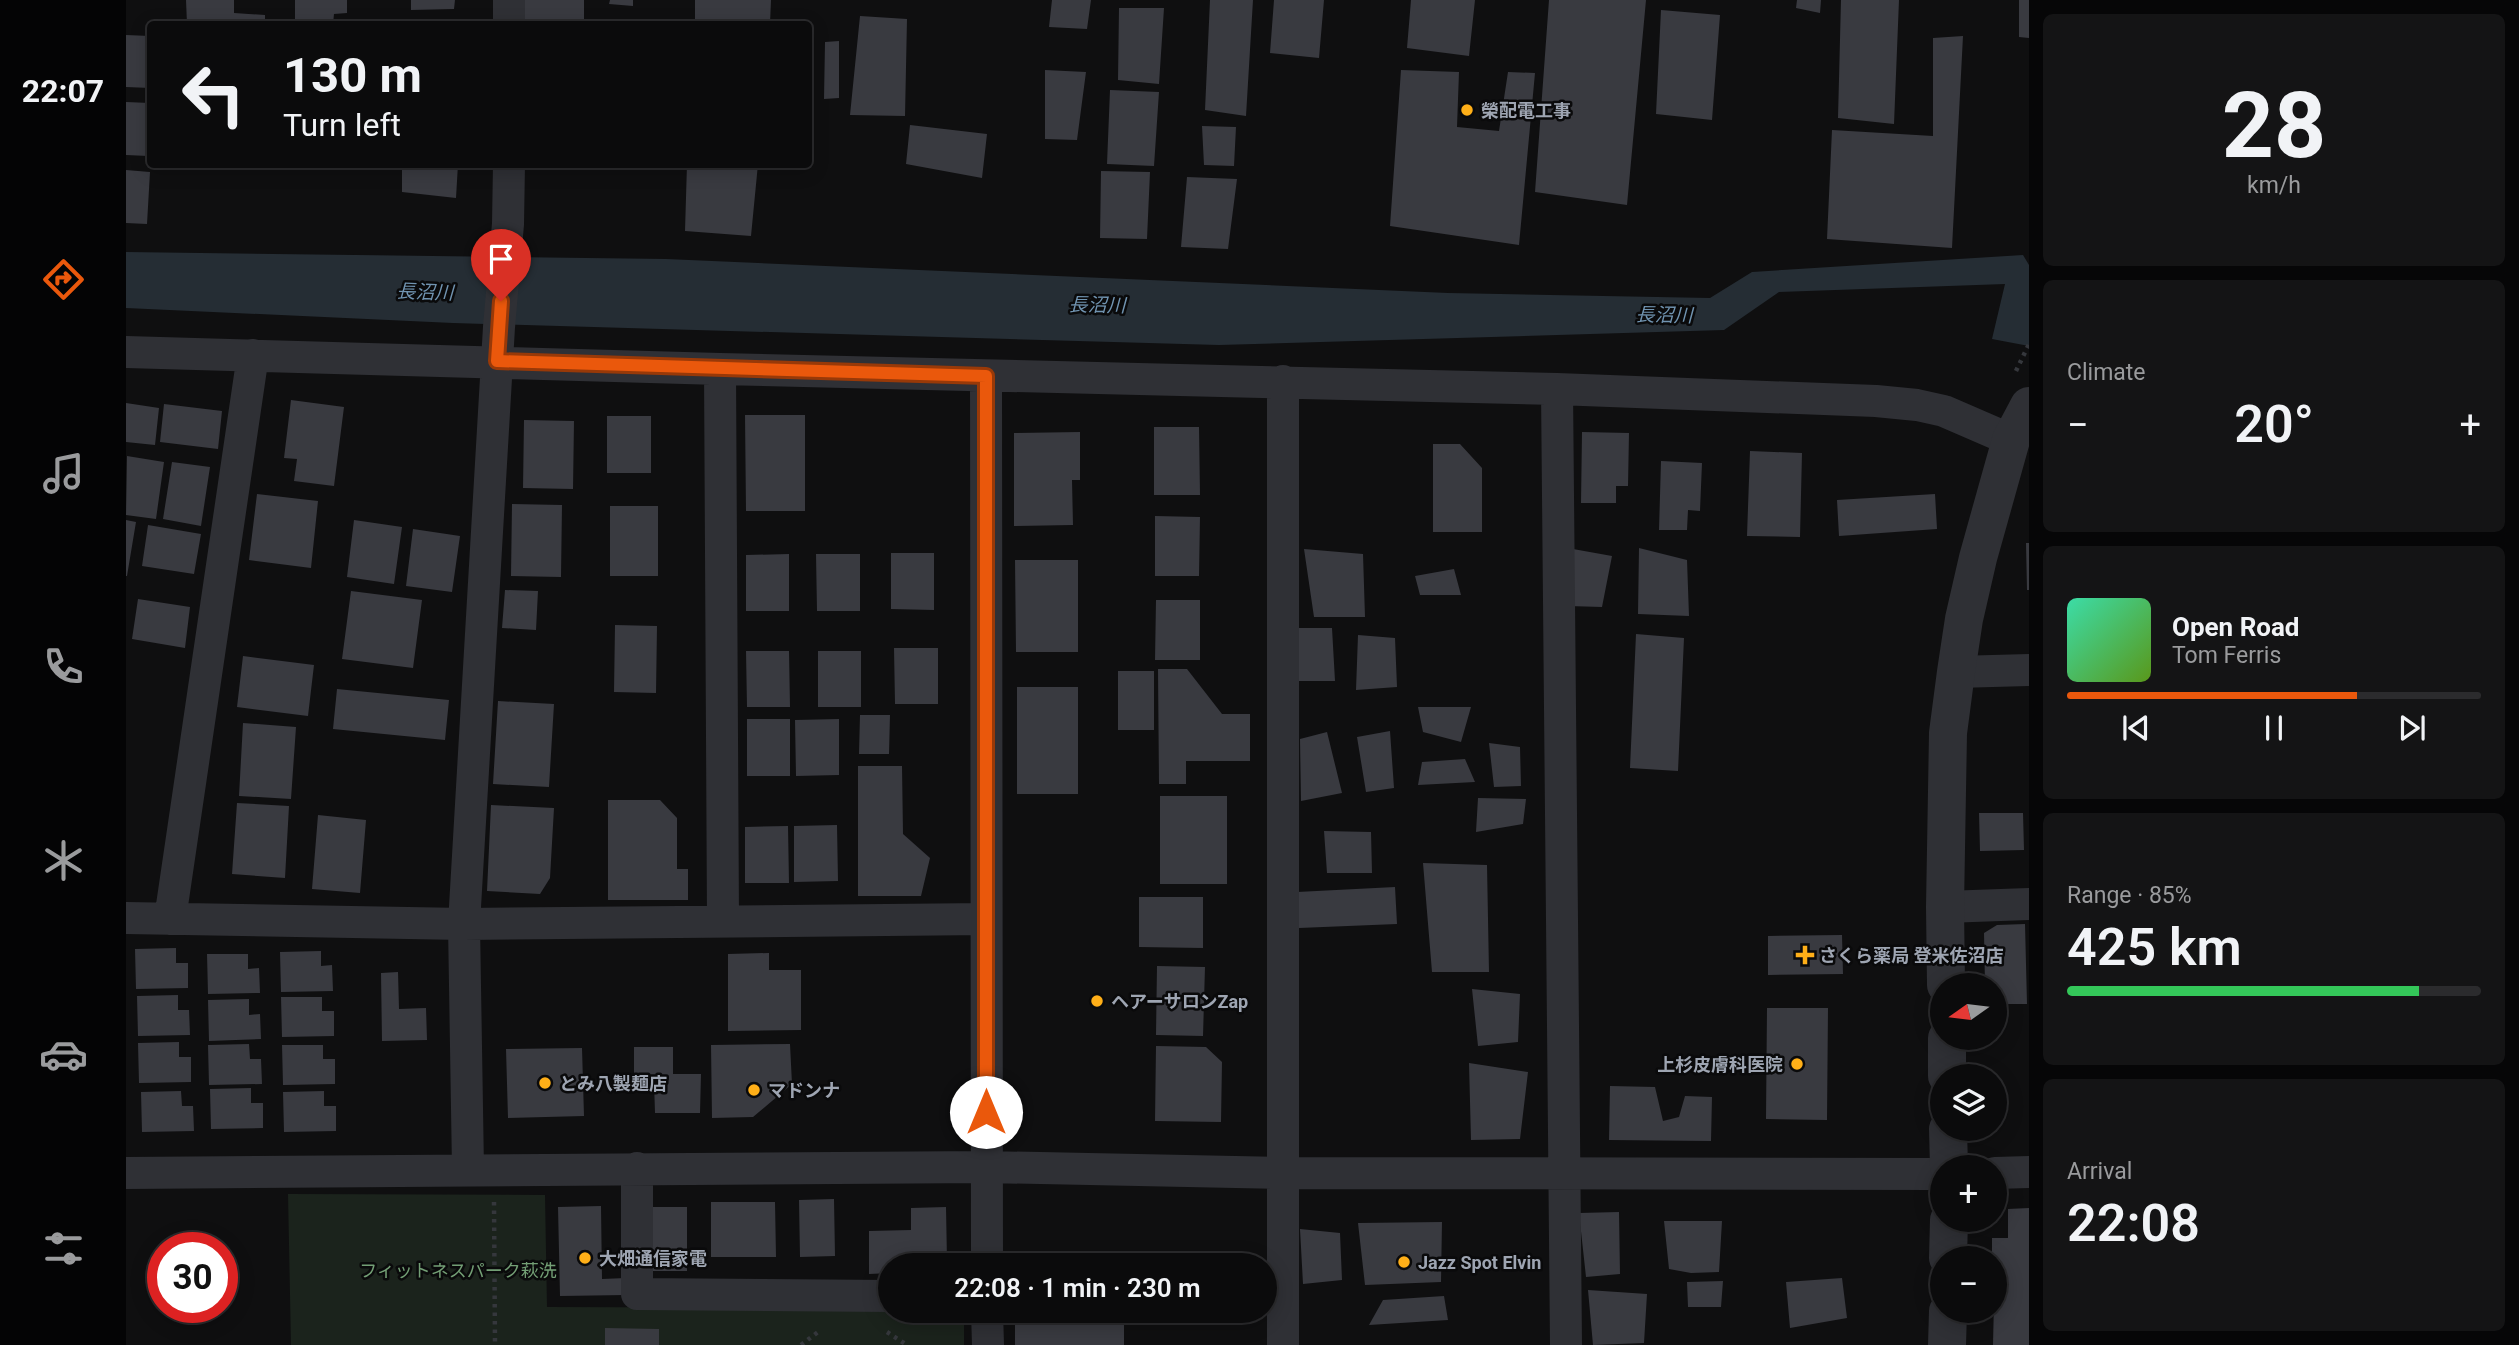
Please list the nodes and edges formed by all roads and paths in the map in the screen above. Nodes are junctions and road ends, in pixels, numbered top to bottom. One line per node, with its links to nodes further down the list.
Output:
1 (509, 0): 2 (street)
2 (509, 21)
3 (509, 168): 6 (street)
4 (126, 352): 5 (street)
5 (253, 355): 6 (street); 17 (street)
6 (497, 361): 7 (street); 20 (street)
7 (720, 369): 8 (street); 19 (street)
8 (986, 376): 9 (street); 18 (street)
9 (1283, 381): 10 (street); 28 (street)
10 (1557, 389): 11 (street); 25 (street)
11 (2021, 427): 13 (street)
12 (2029, 670): 13 (street)
13 (1956, 672): 15 (street)
14 (2029, 904): 15 (street)
15 (1945, 907): 21 (street)
16 (126, 918): 17 (street)
17 (170, 919): 20 (street)
18 (986, 919): 19 (street); 22 (street)
19 (723, 920): 20 (street)
20 (464, 924): 24 (street)
21 (1946, 973)
22 (986, 1167): 23 (street); 28 (street); 32 (street)
23 (636, 1168): 24 (street); 33 (street)
24 (468, 1169): 27 (street)
25 (1565, 1172): 28 (street); 30 (street); 39 (street)
26 (2029, 1172): 29 (street)
27 (126, 1173)
28 (1283, 1173): 38 (street)
29 (2007, 1173)
30 (1930, 1174)
31 (494, 1191): 36 (path)
32 (986, 1253)
33 (878, 1296)
34 (987, 1323): 37 (street)
35 (1948, 1323): 40 (street)
36 (495, 1345)
37 (988, 1345)
38 (1283, 1345)
39 (1566, 1345)
40 (1947, 1345)

